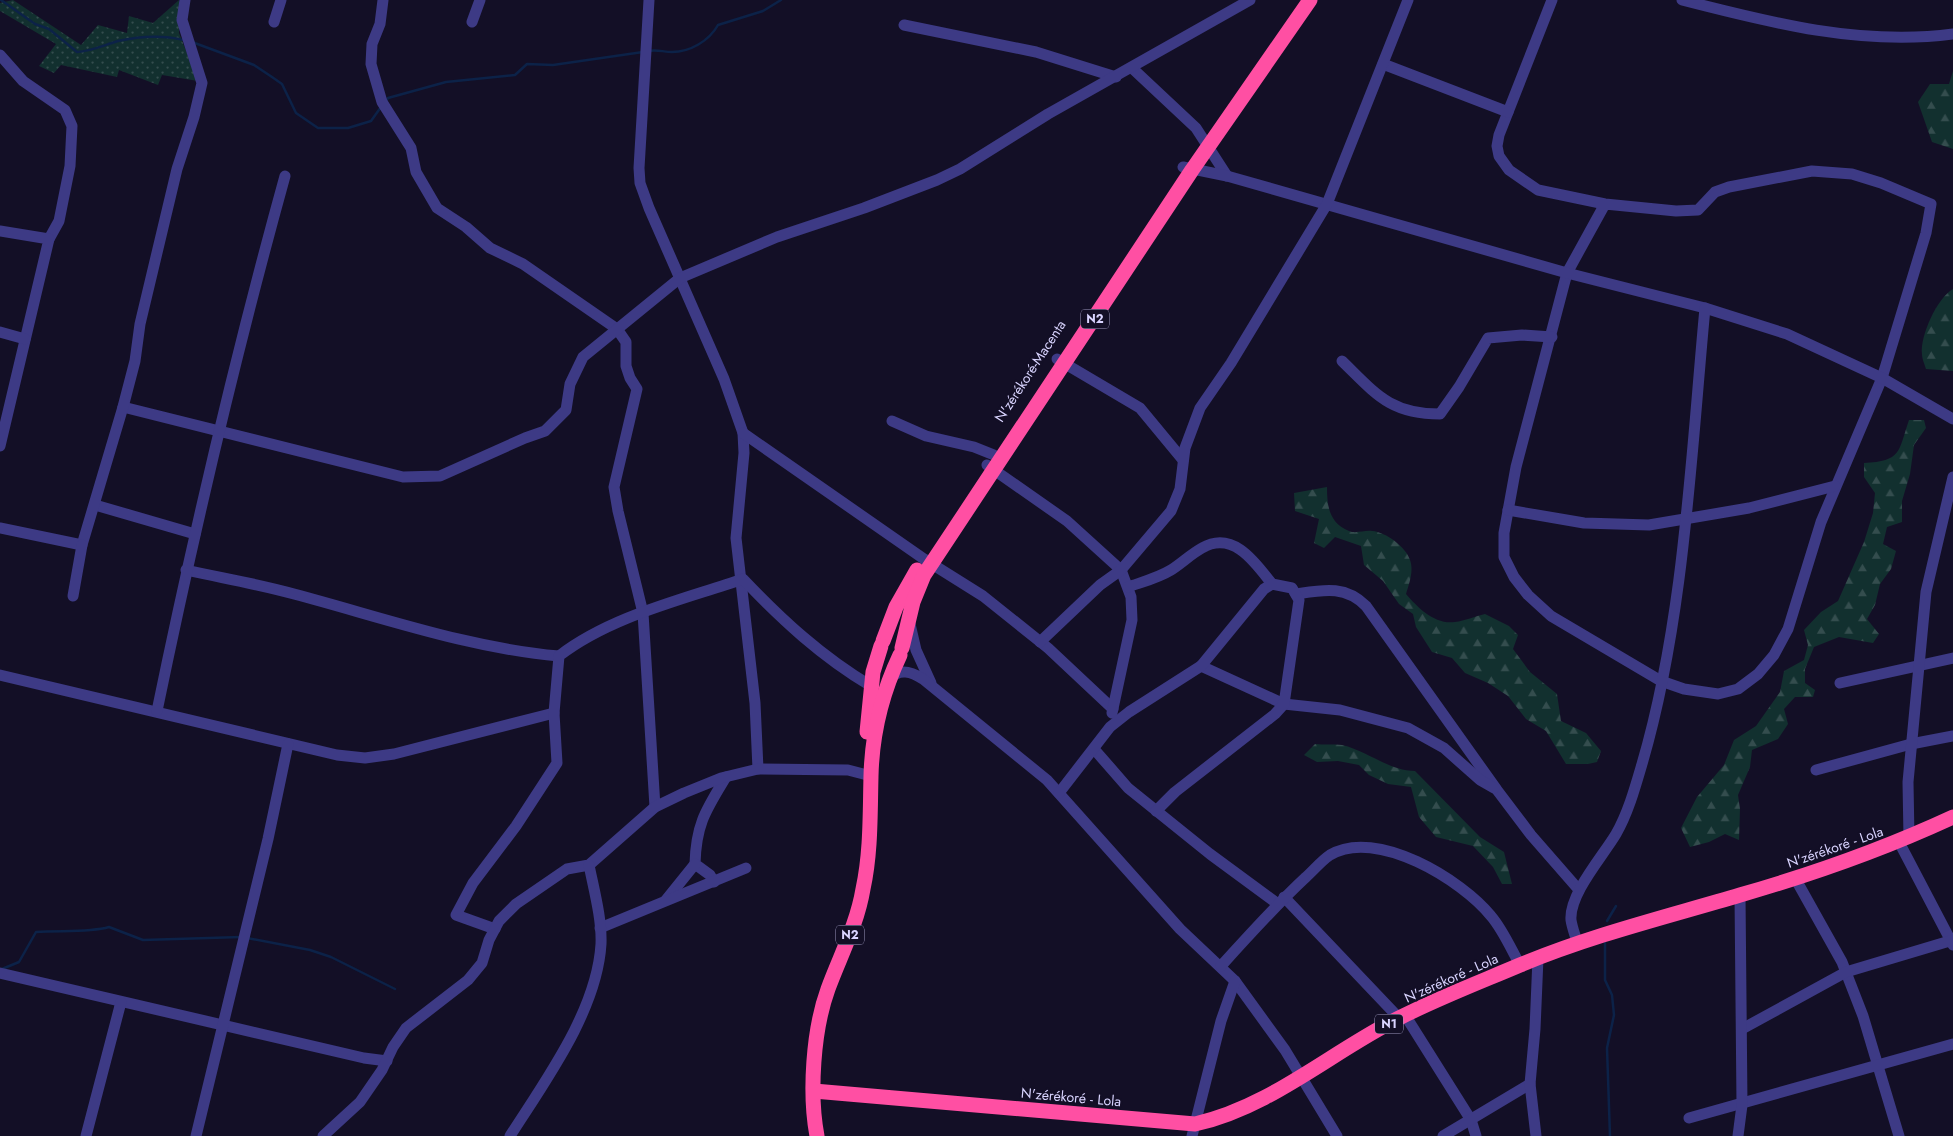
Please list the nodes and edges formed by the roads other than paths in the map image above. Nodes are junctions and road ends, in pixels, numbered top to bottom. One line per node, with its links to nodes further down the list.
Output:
1 (185, 0): 39 (street)
2 (281, 0): 12 (street)
3 (382, 0): 32 (street)
4 (480, 0): 13 (street)
5 (649, 0): 30 (street)
6 (1250, 0): 18 (street)
7 (1299, 0): 21 (highway, N2)
8 (1310, 0): 21 (highway, N2)
9 (1408, 0): 17 (street)
10 (1552, 0): 20 (street)
11 (1682, 0): 15 (street)
12 (274, 22)
13 (472, 22)
14 (904, 25): 19 (street)
15 (1953, 34)
16 (0, 55): 28 (street)
17 (1383, 64): 20 (street); 25 (street)
18 (1132, 68): 19 (street); 21 (street)
19 (1116, 77): 30 (street)
20 (1508, 112): 26 (street)
21 (1206, 143): 22 (highway, N2); 24 (street)
22 (1188, 169): 24 (street); 36 (highway, N2)
23 (285, 176): 42 (street)
24 (1227, 176): 25 (street)
25 (1326, 204): 29 (street); 45 (street)
26 (1605, 204): 29 (street); 38 (street)
27 (0, 231): 28 (street)
28 (49, 239): 35 (street)
29 (1567, 273): 31 (street); 34 (street)
30 (680, 278): 32 (street); 43 (street)
31 (1705, 308): 38 (street); 51 (street)
32 (617, 329): 42 (street); 63 (street)
33 (0, 332): 35 (street)
34 (1552, 337): 37 (street); 50 (street)
35 (25, 339): 44 (street)
36 (1061, 361): 45 (street); 46 (highway, N2)
37 (1342, 361)
38 (1882, 378): 40 (street); 48 (street)
39 (123, 407): 42 (street); 49 (street)
40 (1953, 419)
41 (892, 421): 46 (street)
42 (221, 431): 53 (street)
43 (743, 433): 55 (street); 58 (street)
44 (0, 446)
45 (1183, 460): 57 (street)
46 (992, 464): 55 (highway, N2); 57 (street)
47 (1953, 477): 71 (street)
48 (1835, 486): 51 (street); 73 (street)
49 (95, 506): 53 (street); 54 (street)
50 (1508, 510): 51 (street); 73 (street)
51 (1685, 520): 73 (street)
52 (0, 528): 54 (street)
53 (195, 534): 56 (street)
54 (82, 545): 62 (street)
55 (927, 561): 64 (highway, N2); 65 (street); 66 (highway, N2)
56 (186, 570): 68 (street); 80 (street)
57 (1121, 570): 60 (street); 65 (street)
58 (743, 579): 63 (street); 76 (street); 87 (street)
59 (1272, 584): 60 (street); 61 (street); 70 (street)
60 (1128, 587): 79 (street)
61 (1296, 594): 78 (street); 91 (street)
62 (73, 596)
63 (643, 613): 68 (street); 93 (street)
64 (909, 618): 67 (highway, N2); 77 (street)
65 (1040, 642): 79 (street)
66 (882, 644): 67 (highway); 76 (highway, N2)
67 (901, 651): 75 (highway, N2)
68 (559, 656): 81 (street)
69 (1953, 658): 71 (street)
70 (1201, 666): 78 (street); 82 (street)
71 (1918, 666): 74 (street); 85 (street)
72 (0, 675): 80 (street)
73 (1661, 681): 102 (street)
74 (1840, 682)
75 (886, 684): 77 (street); 89 (highway, N2)
76 (871, 686): 89 (highway, N2)
77 (934, 687): 92 (street)
78 (1284, 704): 91 (street); 94 (street)
79 (1113, 709): 82 (street)
80 (157, 711): 84 (street)
81 (554, 713): 84 (street); 107 (street)
82 (1110, 727): 86 (street)
83 (1953, 736): 85 (street)
84 (288, 744): 118 (street)
85 (1911, 744): 88 (street); 96 (street)
86 (1094, 749): 92 (street); 94 (street)
87 (758, 769): 89 (street); 90 (street)
88 (1816, 770)
89 (871, 776): 125 (highway, N2)
90 (726, 777): 93 (street); 97 (street)
91 (1497, 790): 102 (street)
92 (1059, 793): 112 (street)
93 (656, 807): 98 (street)
94 (1156, 812): 104 (street)
95 (1953, 817): 96 (highway, N'zérékoré - Lola / N1)
96 (1904, 840): 100 (highway, N'zérékoré - Lola / N1); 109 (street)
97 (694, 864): 101 (street); 105 (street)
98 (589, 865): 106 (street); 107 (street)
99 (746, 868): 101 (street)
100 (1795, 878): 103 (highway, N'zérékoré - Lola / N1); 113 (street)
101 (714, 882): 105 (street)
102 (1579, 890): 108 (street)
103 (1740, 895): 108 (highway, N'zérékoré - Lola / N1); 119 (street)
104 (1281, 900): 111 (street); 112 (street); 117 (street)
105 (666, 901): 106 (street)
106 (600, 928): 133 (street)
107 (495, 929): 121 (street)
108 (1577, 942): 110 (highway, N'zérékoré - Lola / N1)
109 (1952, 942): 113 (street)
110 (1538, 958): 111 (highway, N'zérékoré - Lola / N1); 124 (street)
111 (1520, 965): 117 (highway, N'zérékoré - Lola / N1)
112 (1220, 966): 115 (street)
113 (1846, 972): 119 (street); 122 (street)
114 (0, 973): 116 (street)
115 (1234, 981): 123 (street); 129 (street)
116 (120, 1002): 118 (street); 130 (street)
117 (1402, 1017): 123 (highway, N'zérékoré - Lola / N1); 128 (street)
118 (224, 1024): 121 (street); 131 (street)
119 (1742, 1030): 126 (street)
120 (1953, 1044): 122 (street)
121 (387, 1061): 132 (street)
122 (1878, 1065): 126 (street); 140 (street)
123 (1300, 1077): 129 (highway, N'zérékoré - Lola / N1); 135 (street)
124 (1530, 1084): 128 (street); 138 (street)
125 (814, 1091): 129 (highway, N'zérékoré - Lola / N1); 134 (highway)
126 (1742, 1105): 127 (street); 139 (street)
127 (1689, 1118)
128 (1471, 1120): 136 (street); 137 (street)
129 (1194, 1130)
130 (86, 1136)
131 (196, 1136)
132 (323, 1136)
133 (510, 1136)
134 (817, 1136)
135 (1337, 1136)
136 (1443, 1136)
137 (1476, 1136)
138 (1536, 1136)
139 (1738, 1136)
140 (1900, 1136)

